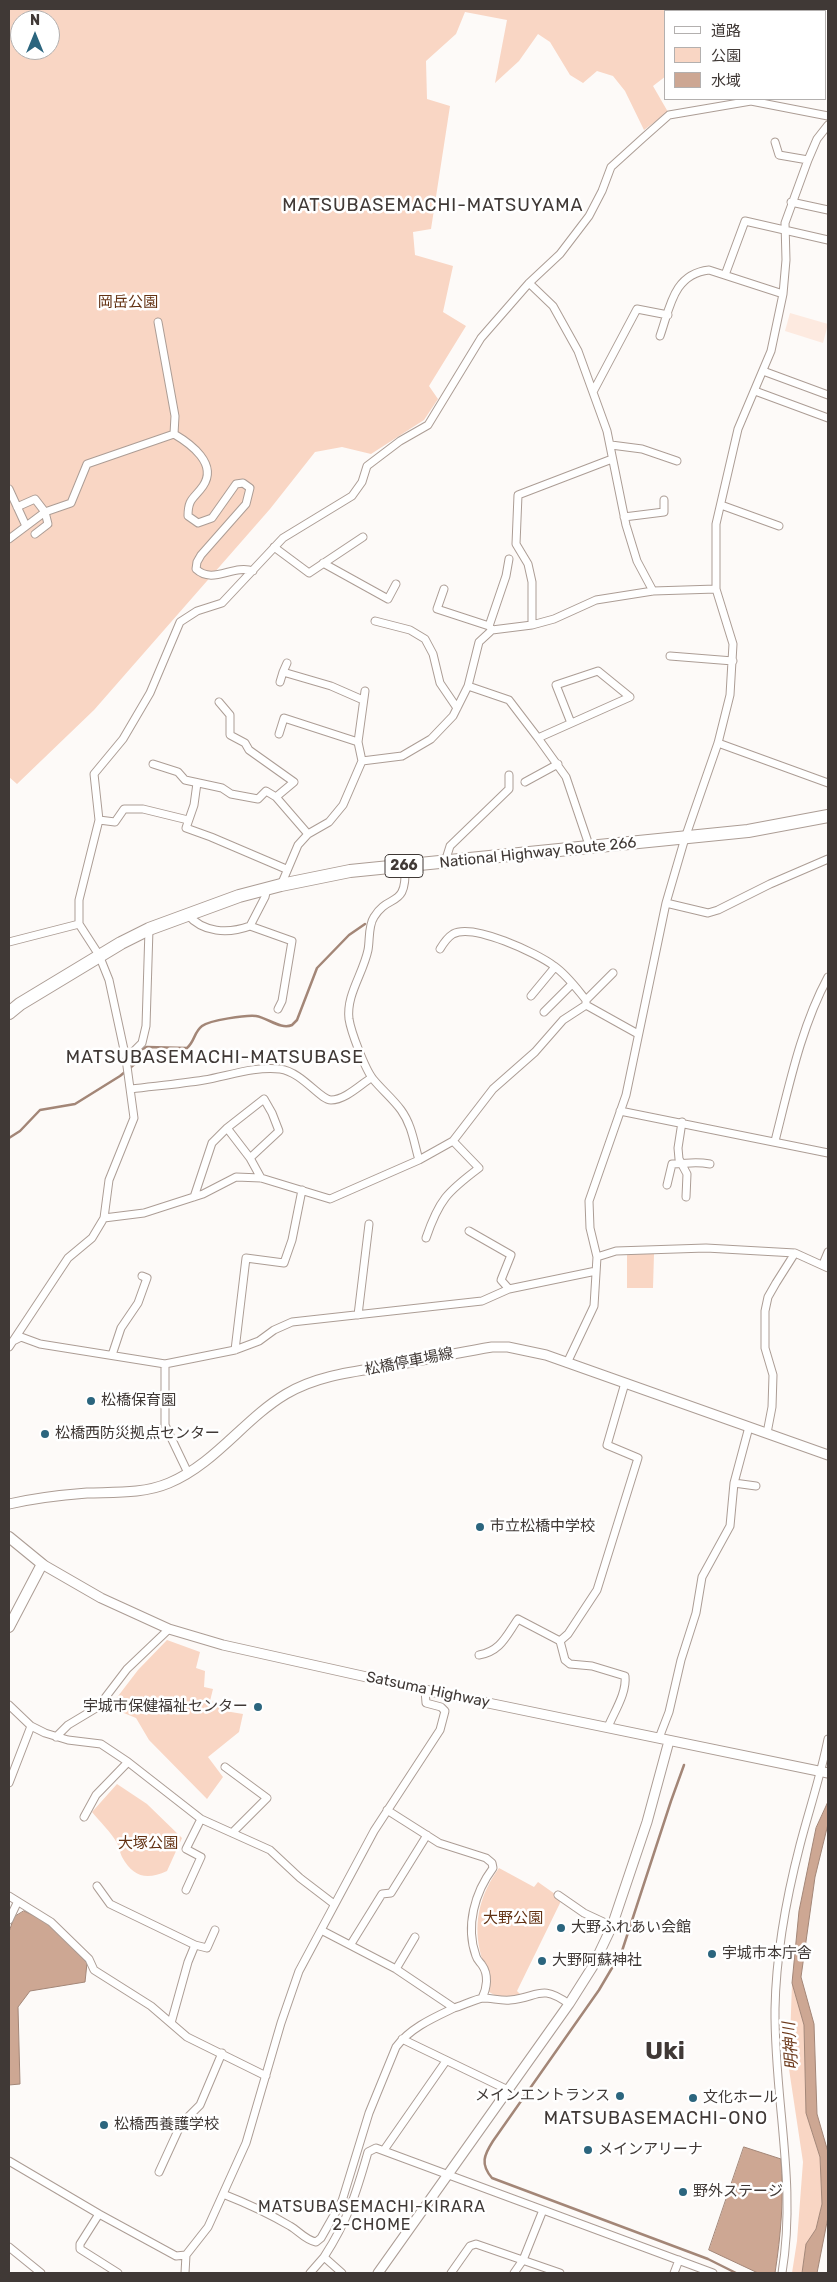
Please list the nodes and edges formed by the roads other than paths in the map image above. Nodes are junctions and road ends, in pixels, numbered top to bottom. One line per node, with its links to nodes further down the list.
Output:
1 (751, 100): 2 (street); 11 (street)
2 (828, 116)
3 (828, 125): 5 (street)
4 (774, 142): 5 (street)
5 (808, 160): 6 (street)
6 (791, 202): 7 (street); 8 (street)
7 (828, 210)
8 (785, 231): 9 (street); 10 (street); 12 (street)
9 (828, 240)
10 (725, 275): 12 (street); 13 (street)
11 (529, 283): 17 (street); 36 (street)
12 (783, 294): 16 (street)
13 (668, 315): 15 (street); 17 (street)
14 (158, 322): 21 (street)
15 (660, 336)
16 (763, 371): 18 (street); 19 (street)
17 (594, 390): 22 (street)
18 (754, 391): 20 (street); 27 (street)
19 (828, 395)
20 (828, 418)
21 (174, 434): 29 (street); 39 (street)
22 (611, 445): 23 (street); 24 (street)
23 (612, 459): 30 (street); 45 (street)
24 (677, 461)
25 (9, 489): 28 (street)
26 (664, 500): 30 (street)
27 (721, 505): 32 (street); 42 (street)
28 (17, 508): 29 (street); 31 (street)
29 (45, 512): 31 (street); 33 (street)
30 (624, 517): 43 (street)
31 (26, 526): 35 (street)
32 (779, 526)
33 (35, 534)
34 (363, 537): 38 (street)
35 (9, 539)
36 (274, 548): 38 (street); 39 (street)
37 (509, 559): 46 (street)
38 (323, 563): 40 (street)
39 (253, 571): 71 (street)
40 (396, 584)
41 (444, 589): 46 (street)
42 (716, 589): 43 (street); 48 (street)
43 (653, 592): 45 (street)
44 (375, 621): 56 (street)
45 (532, 625): 46 (street)
46 (490, 628): 52 (street)
47 (670, 656): 48 (street)
48 (733, 661): 61 (street)
49 (287, 663): 50 (street)
50 (284, 672): 51 (street); 54 (street)
51 (280, 682)
52 (468, 686): 56 (street); 59 (street)
53 (365, 691): 54 (street)
54 (363, 700): 60 (street)
55 (219, 702): 69 (street)
56 (457, 708): 62 (street)
57 (571, 723): 57 (street); 59 (street)
58 (279, 734): 60 (street)
59 (538, 738): 64 (street)
60 (358, 742): 62 (street)
61 (718, 743): 68 (street); 74 (street)
62 (362, 761): 73 (street)
63 (153, 764): 67 (street)
64 (558, 764): 66 (street); 75 (street)
65 (509, 775): 77 (street)
66 (525, 782)
67 (196, 783): 69 (street); 72 (street)
68 (828, 783)
69 (276, 797): 73 (street)
70 (828, 816): 74 (highway, National Highway Route 266 / 266)
71 (99, 820): 72 (street); 84 (street)
72 (188, 820): 79 (street)
73 (308, 834): 79 (street)
74 (685, 838): 75 (highway, National Highway Route 266 / 266); 82 (street)
75 (590, 848): 77 (highway, National Highway Route 266 / 266)
76 (828, 859): 82 (street)
77 (445, 863): 78 (highway, National Highway Route 266 / 266)
78 (405, 866): 80 (highway, National Highway Route 266 / 266); 101 (street)
79 (286, 869): 80 (street)
80 (281, 885): 81 (highway, National Highway Route 266 / 266)
81 (267, 888): 83 (highway, National Highway Route 266 / 266); 85 (street)
82 (666, 903): 99 (street)
83 (187, 914): 85 (street); 86 (highway, National Highway Route 266 / 266)
84 (79, 924): 87 (street); 89 (street)
85 (250, 926): 96 (street)
86 (149, 929): 89 (highway, National Highway Route 266 / 266); 100 (street)
87 (9, 942)
88 (440, 949): 90 (street)
89 (99, 955): 98 (highway, National Highway Route 266 / 266); 100 (street)
90 (555, 967): 93 (street); 94 (street)
91 (613, 973): 95 (street)
92 (828, 977): 107 (street)
93 (572, 984): 95 (street); 97 (street)
94 (531, 996)
95 (586, 1003): 99 (street); 106 (street)
96 (278, 1009)
97 (544, 1012)
98 (9, 1013)
99 (638, 1034): 103 (street)
100 (126, 1063): 102 (street)
101 (371, 1078): 102 (street); 110 (street)
102 (131, 1090): 118 (street)
103 (620, 1110): 104 (street); 124 (street)
104 (682, 1122): 107 (street); 111 (street)
105 (228, 1128): 109 (street); 109 (street); 116 (street)
106 (453, 1141): 110 (street); 121 (street)
107 (775, 1141): 108 (street)
108 (828, 1153)
109 (250, 1158): 113 (street)
110 (419, 1160): 115 (street)
111 (683, 1164): 112 (street); 114 (street); 117 (street)
112 (710, 1164)
113 (261, 1178): 115 (street); 116 (street)
114 (667, 1185)
115 (302, 1190): 131 (street)
116 (194, 1197): 118 (street)
117 (686, 1197)
118 (104, 1218): 130 (street)
119 (369, 1224): 129 (street)
120 (469, 1230): 128 (street)
121 (426, 1238)
122 (828, 1252): 125 (street)
123 (796, 1253): 124 (street); 125 (street); 137 (street)
124 (597, 1257): 126 (street)
125 (825, 1266)
126 (596, 1271): 128 (street); 133 (street)
127 (142, 1276): 132 (street)
128 (509, 1289): 129 (street)
129 (358, 1315): 131 (street)
130 (10, 1343): 132 (street)
131 (235, 1350): 134 (street)
132 (112, 1354): 134 (street)
133 (567, 1363): 135 (street, 松橋停車場線); 139 (street, 松橋停車場線)
134 (165, 1364): 139 (street)
135 (624, 1384): 136 (street, 松橋停車場線); 147 (street)
136 (749, 1427): 137 (street, 松橋停車場線); 140 (street)
137 (767, 1433): 138 (street, 松橋停車場線)
138 (828, 1454)
139 (188, 1473): 142 (street, 松橋停車場線)
140 (734, 1483): 141 (street); 154 (street)
141 (756, 1486)
142 (9, 1504)
143 (9, 1537): 144 (main road)
144 (42, 1564): 145 (main road); 146 (street, Satsuma Highway)
145 (9, 1627)
146 (169, 1629): 149 (street, Satsuma Highway); 153 (street)
147 (560, 1641): 148 (street); 152 (street)
148 (479, 1655)
149 (426, 1690): 152 (street, Satsuma Highway); 161 (street)
150 (9, 1706): 151 (street)
151 (31, 1726): 153 (street); 160 (street)
152 (608, 1727): 154 (street, Satsuma Highway)
153 (56, 1737): 157 (street)
154 (658, 1738): 156 (street, Satsuma Highway)
155 (828, 1739): 159 (street)
156 (669, 1740): 159 (street, Satsuma Highway); 173 (street)
157 (128, 1762): 162 (street); 163 (street)
158 (225, 1767): 164 (street)
159 (825, 1772): 212 (street)
160 (9, 1783)
161 (387, 1810): 165 (street); 171 (street)
162 (84, 1817)
163 (201, 1819): 164 (street); 167 (street)
164 (233, 1832): 171 (street)
165 (426, 1835): 178 (street); 180 (street)
166 (97, 1886): 177 (street)
167 (186, 1890)
168 (558, 1895): 173 (street)
169 (9, 1896): 170 (street)
170 (17, 1903): 172 (street); 183 (street)
171 (334, 1904): 175 (street)
172 (9, 1920)
173 (612, 1926): 181 (street)
174 (215, 1930): 177 (street)
175 (321, 1930): 178 (street); 187 (street)
176 (415, 1937): 179 (street)
177 (195, 1944): 183 (street)
178 (351, 1944): 179 (street)
179 (396, 1969): 182 (street)
180 (482, 1998): 181 (street); 182 (street)
181 (569, 2004): 188 (street)
182 (454, 2008): 184 (street)
183 (171, 2023): 185 (street)
184 (402, 2039): 186 (street); 193 (street)
185 (222, 2054): 187 (street); 191 (street)
186 (446, 2061): 188 (street); 189 (street)
187 (266, 2076): 193 (street)
188 (508, 2090): 192 (street)
189 (384, 2150): 192 (street); 198 (street)
190 (9, 2161): 195 (street)
191 (159, 2172)
192 (447, 2176): 194 (street); 206 (street)
193 (223, 2194): 197 (street)
194 (543, 2210): 199 (street); 200 (street)
195 (99, 2214): 197 (street); 202 (street)
196 (9, 2247): 201 (street)
197 (186, 2255): 203 (street)
198 (324, 2258): 204 (street); 205 (street)
199 (523, 2260): 207 (street); 208 (street); 209 (street)
200 (679, 2260): 210 (street); 211 (street)
201 (41, 2273)
202 (118, 2273)
203 (185, 2273)
204 (310, 2273)
205 (342, 2273)
206 (378, 2273)
207 (451, 2273)
208 (514, 2273)
209 (560, 2273)
210 (674, 2273)
211 (713, 2273)
212 (782, 2273)

